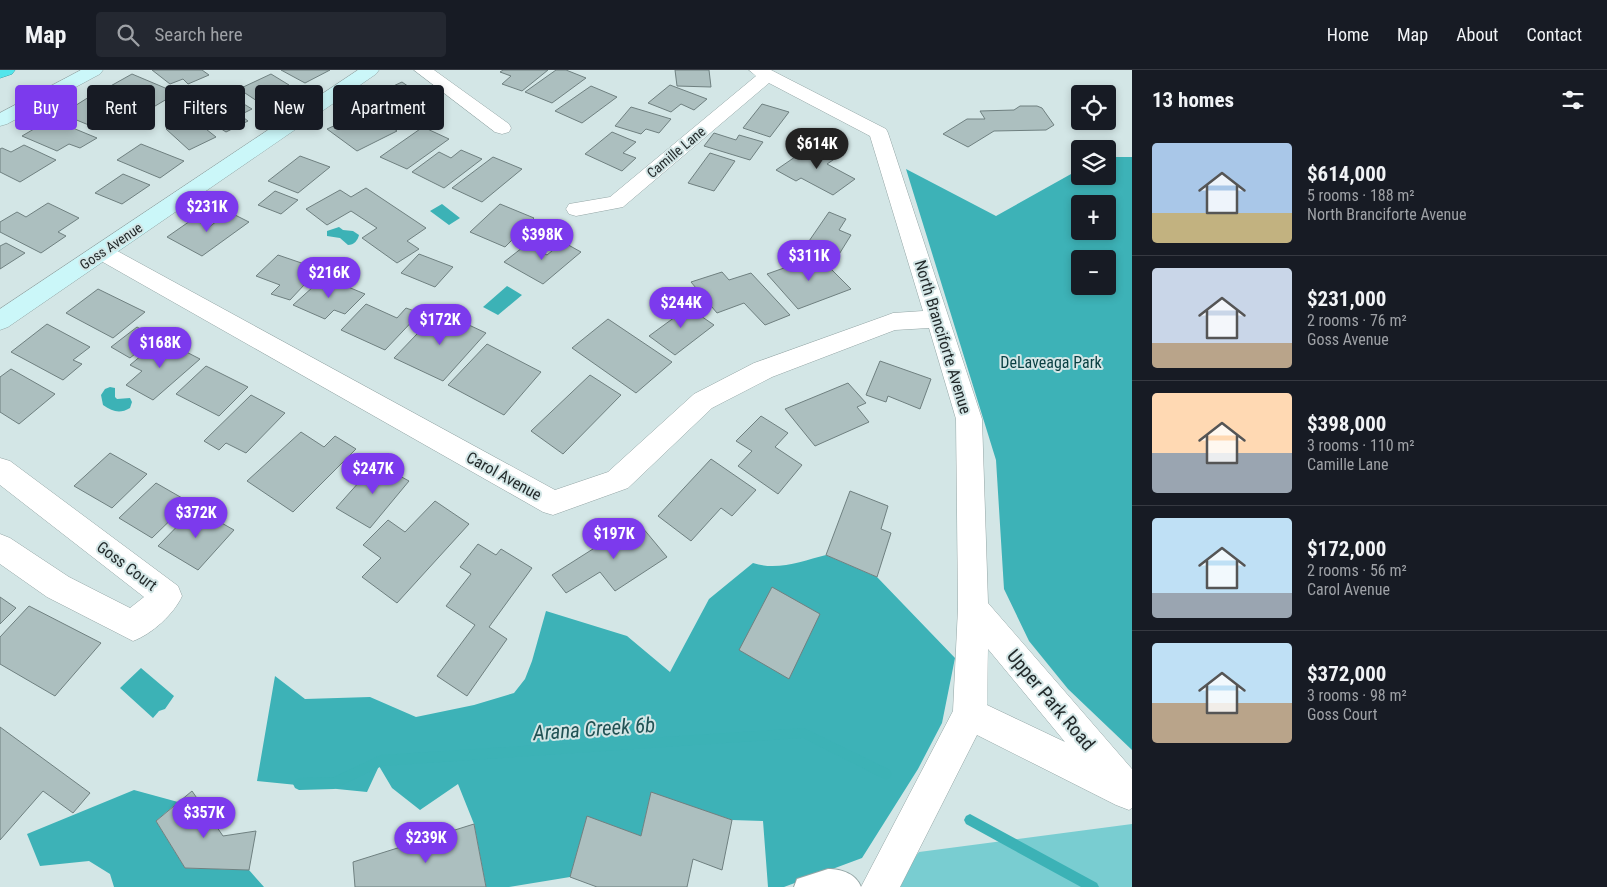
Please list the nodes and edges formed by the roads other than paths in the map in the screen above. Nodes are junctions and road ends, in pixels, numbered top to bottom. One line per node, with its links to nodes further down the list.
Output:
1 (6, 70): 5 (highway)
2 (94, 70): 7 (street)
3 (370, 70): 10 (street, Goss Avenue)
4 (423, 70): 8 (street)
5 (0, 73)
6 (763, 73): 9 (street, Camille Lane); 11 (street, North Branciforte Avenue)
7 (0, 120)
8 (502, 128)
9 (576, 209)
10 (102, 252): 11 (street, Carol Avenue); 12 (street, Goss Avenue)
11 (937, 319): 15 (street, North Branciforte Avenue)
12 (0, 321)
13 (0, 468): 14 (street, Goss Court)
14 (0, 547)
15 (973, 608): 16 (street, North Branciforte Avenue); 17 (street, Upper Park Road)
16 (970, 714): 17 (street, Upper Park Road); 20 (street)
17 (1130, 792)
18 (805, 887): 19 (lane)
19 (850, 887)
20 (880, 887)

